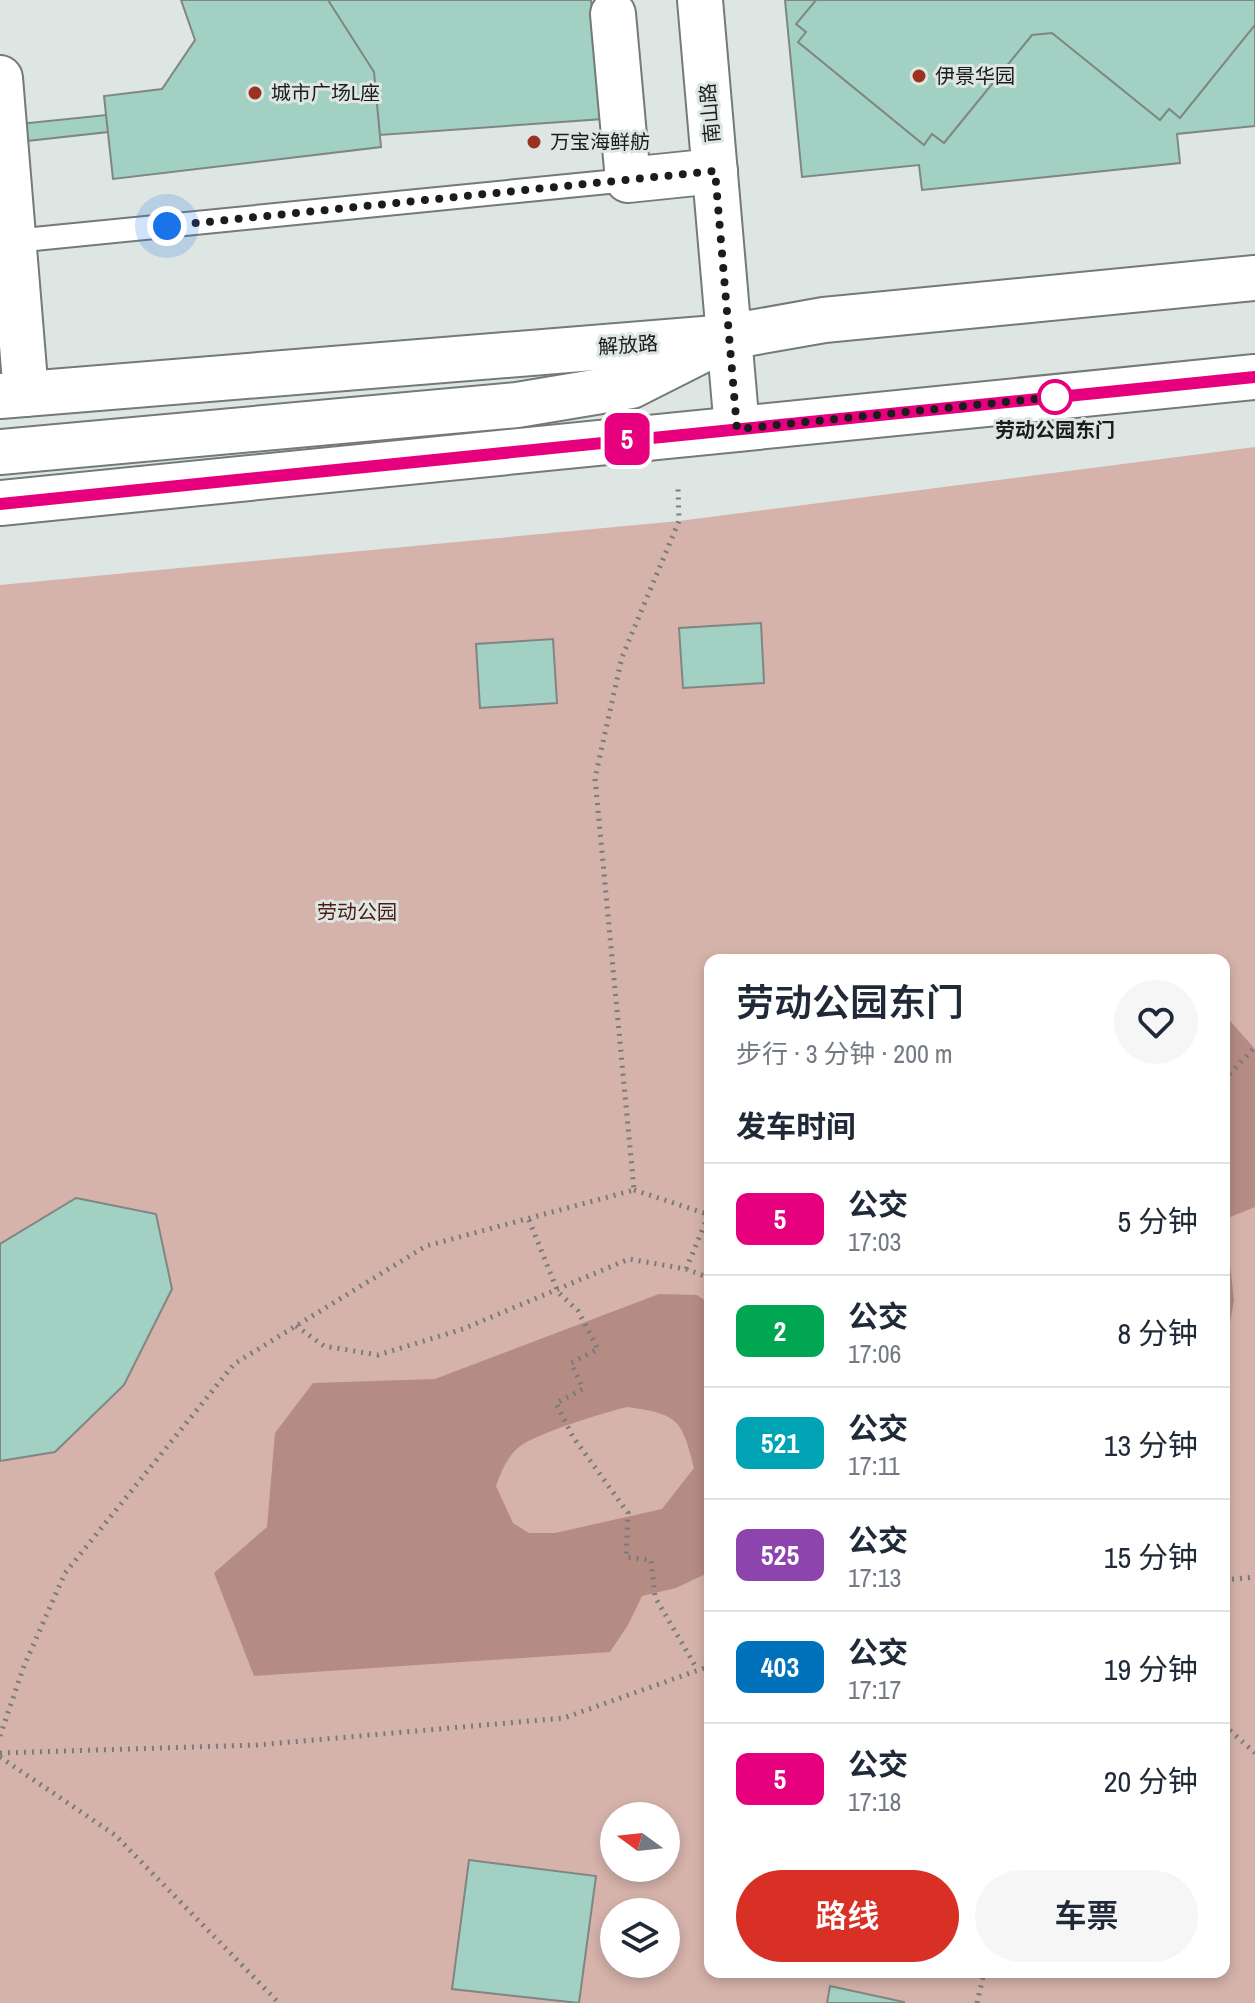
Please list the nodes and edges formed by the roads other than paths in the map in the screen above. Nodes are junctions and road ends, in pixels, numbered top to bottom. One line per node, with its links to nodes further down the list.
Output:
1 (700, 0): 4 (main road, 南山路)
2 (613, 14): 5 (main road)
3 (0, 78): 6 (main road)
4 (715, 171): 5 (main road); 8 (main road, 南山路)
5 (628, 180): 6 (lane)
6 (10, 266): 10 (main road)
7 (1255, 278): 8 (main road, 解放路)
8 (728, 337): 10 (main road, 解放路); 11 (main road, 南山路); 12 (main road)
9 (1255, 377): 11 (main road)
10 (13, 395)
11 (737, 429): 13 (main road)
12 (0, 452)
13 (0, 503)

